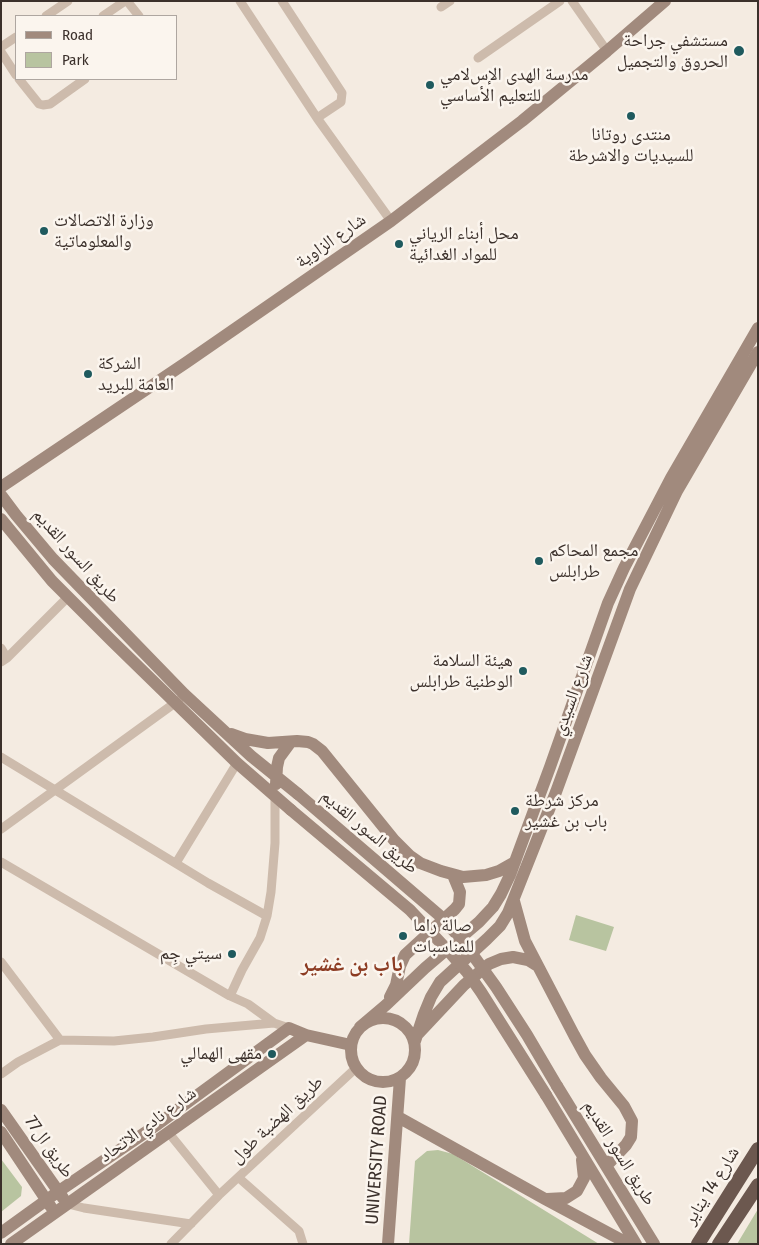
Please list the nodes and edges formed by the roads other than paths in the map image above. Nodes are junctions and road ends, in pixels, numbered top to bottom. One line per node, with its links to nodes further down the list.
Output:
1 (68, 1): 10 (street)
2 (126, 1): 11 (street); 12 (street)
3 (240, 1): 21 (street)
4 (282, 1): 21 (street)
5 (450, 1): 9 (street)
6 (560, 1): 17 (street)
7 (572, 1): 15 (street)
8 (665, 1): 15 (main road, شارع الزاوية)
9 (441, 7)
10 (47, 15)
11 (105, 15)
12 (138, 15)
13 (15, 38): 14 (street)
14 (1, 47)
15 (607, 51): 22 (main road, شارع الزاوية)
16 (1, 52): 18 (street)
17 (478, 58)
18 (15, 73)
19 (20, 80): 20 (street)
20 (84, 80)
21 (317, 118): 22 (street)
22 (391, 221): 25 (main road, شارع الزاوية)
23 (758, 328): 31 (main road, شارع السيدي)
24 (758, 352): 32 (main road, شارع السيدي)
25 (1, 487)
26 (1, 495): 33 (main road, طريق السور القديم)
27 (1, 520): 28 (main road, طريق السور القديم)
28 (68, 597): 30 (street); 33 (main road, طريق السور القديم)
29 (1, 648): 30 (street)
30 (4, 660)
31 (577, 694): 32 (main road); 43 (main road, شارع السيدي)
32 (591, 698): 46 (main road, شارع السيدي)
33 (180, 699): 34 (main road, طريق السور القديم); 37 (main road, طريق السور القديم); 39 (street)
34 (224, 731): 35 (main road); 38 (main road, طريق السور القديم)
35 (290, 742): 38 (main road); 45 (main road)
36 (1, 757): 39 (street)
37 (237, 763): 40 (main road, طريق السور القديم); 44 (street)
38 (276, 777): 40 (main road); 68 (main road, طريق السور القديم, bridge)
39 (56, 789): 41 (street); 44 (street)
40 (275, 796): 47 (street); 67 (main road, طريق السور القديم, bridge)
41 (1, 829)
42 (1, 862): 50 (street)
43 (515, 862): 45 (main road); 51 (main road, شارع السيدي)
44 (176, 863): 47 (street)
45 (453, 874): 51 (main road)
46 (514, 901): 49 (main road); 56 (main road, شارع السيدي)
47 (267, 916): 50 (street)
48 (1, 962): 57 (street)
49 (536, 965): 56 (main road); 68 (main road)
50 (230, 996): 52 (street)
51 (386, 1005): 53 (main road, شارع السيدي)
52 (274, 1022): 54 (street); 57 (street)
53 (360, 1027): 56 (main road); 58 (main road)
54 (289, 1028): 55 (main road); 71 (main road, شارع نادي الاتحاد)
55 (306, 1035): 58 (main road); 65 (main road, شارع نادي الاتحاد)
56 (416, 1037): 61 (main road)
57 (60, 1040): 60 (street)
58 (351, 1045): 59 (main road)
59 (356, 1068): 61 (main road); 69 (street, طريق الهضبة طول)
60 (1, 1074)
61 (400, 1078): 63 (main road, UNIVERSITY ROAD)
62 (1, 1110): 71 (main road, طريق ال77)
63 (398, 1118): 73 (main road); 82 (main road, UNIVERSITY ROAD)
64 (1, 1132): 74 (main road)
65 (168, 1132): 72 (street); 75 (main road, شارع نادي الاتحاد)
66 (758, 1149): 86 (highway, شارع 14 يناير)
67 (581, 1156): 73 (main road); 84 (main road, طريق السور القديم)
68 (607, 1165): 85 (main road, طريق السور القديم)
69 (239, 1178): 72 (street, طريق الهضبة طول); 81 (street)
70 (758, 1185): 87 (highway)
71 (59, 1191): 74 (main road, شارع نادي الاتحاد); 75 (main road, طريق ال77)
72 (220, 1195): 77 (street, طريق الهضبة طول)
73 (545, 1199): 83 (main road)
74 (47, 1200): 76 (main road); 78 (main road, شارع نادي الاتحاد)
75 (68, 1204): 76 (main road, شارع نادي الاتحاد); 77 (street)
76 (56, 1213): 79 (main road, شارع نادي الاتحاد)
77 (191, 1224): 80 (street, طريق الهضبة طول)
78 (1, 1233)
79 (12, 1244)
80 (171, 1244)
81 (303, 1244)
82 (388, 1244)
83 (629, 1244)
84 (636, 1244)
85 (654, 1244)
86 (698, 1244)
87 (719, 1244)

